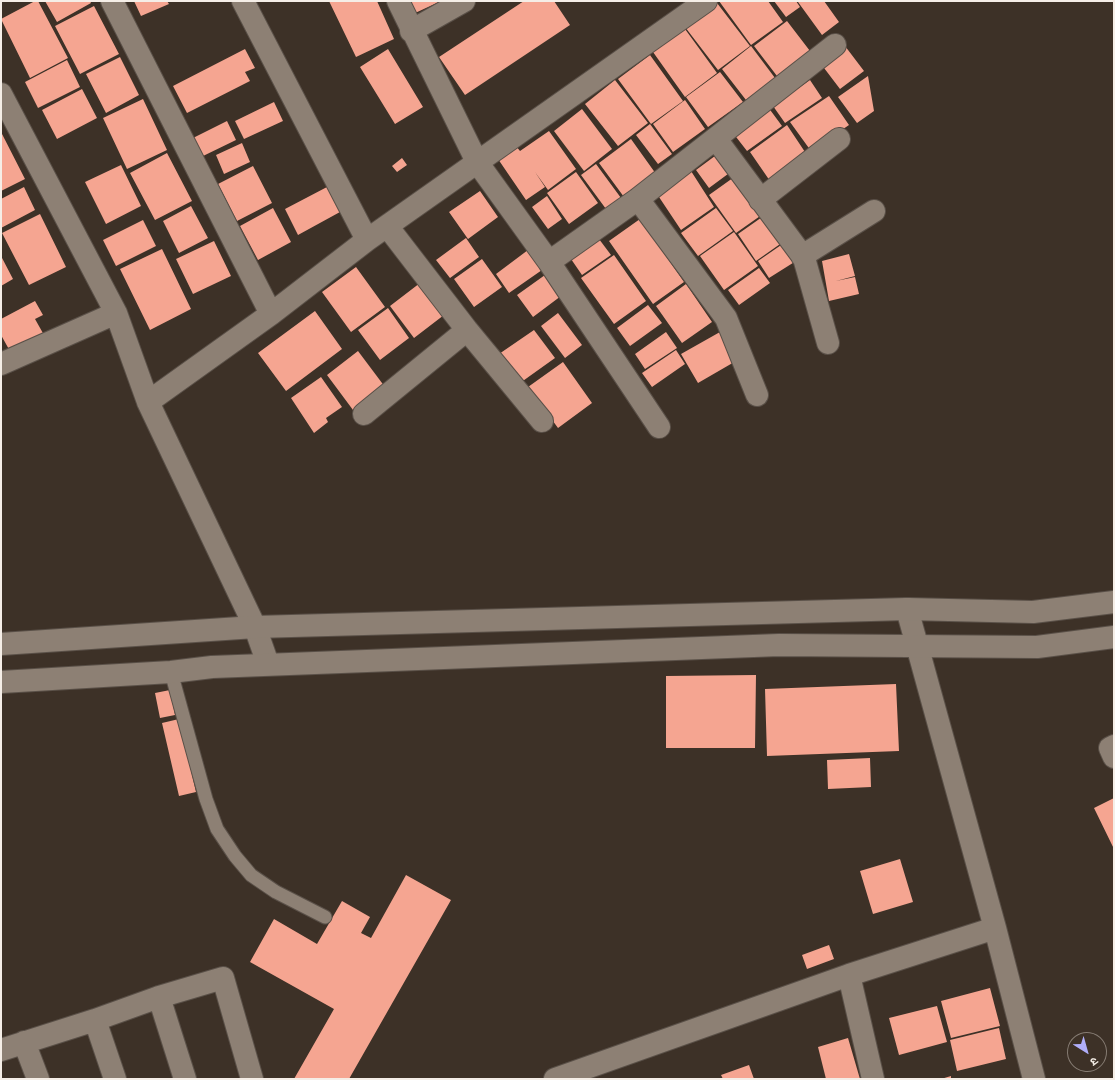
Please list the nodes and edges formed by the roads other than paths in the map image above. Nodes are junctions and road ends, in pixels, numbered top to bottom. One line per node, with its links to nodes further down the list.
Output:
1 (112, 1): 20 (street)
2 (398, 1): 6 (street)
3 (464, 1): 6 (street)
4 (706, 1): 11 (street)
5 (245, 2): 16 (street)
6 (411, 31): 11 (street)
7 (835, 45): 9 (street)
8 (1, 94): 19 (street)
9 (716, 139): 12 (street); 13 (street)
10 (839, 139): 13 (street)
11 (477, 162): 15 (street); 18 (street)
12 (638, 199): 18 (street); 24 (street)
13 (760, 200): 17 (street)
14 (874, 211): 17 (street)
15 (387, 226): 16 (street); 21 (street)
16 (366, 240): 20 (street)
17 (802, 256): 22 (street)
18 (549, 262): 28 (street)
19 (116, 313): 23 (street); 25 (street)
20 (271, 314): 25 (street)
21 (467, 330): 26 (street); 27 (street)
22 (828, 343)
23 (1, 364)
24 (757, 395)
25 (148, 402): 31 (street)
26 (364, 414)
27 (542, 421)
28 (659, 427)
29 (1114, 602): 30 (street)
30 (907, 609): 31 (street); 34 (street)
31 (255, 628): 33 (street); 35 (street)
32 (1114, 637): 34 (street)
33 (1, 644)
34 (918, 646): 35 (street); 41 (street)
35 (268, 664): 36 (street)
36 (171, 672): 37 (street); 40 (lane)
37 (1, 682)
38 (1114, 746): 39 (street)
39 (1114, 757)
40 (325, 917)
41 (995, 928): 42 (street); 54 (street)
42 (849, 975): 47 (street); 53 (street)
43 (160, 997): 44 (street); 50 (street); 51 (street)
44 (95, 1020): 45 (street); 49 (street)
45 (24, 1042): 46 (street); 48 (street)
46 (1, 1050)
47 (578, 1076): 52 (street)
48 (38, 1079)
49 (115, 1079)
50 (185, 1079)
51 (252, 1079)
52 (555, 1079)
53 (873, 1079)
54 (1034, 1079)

